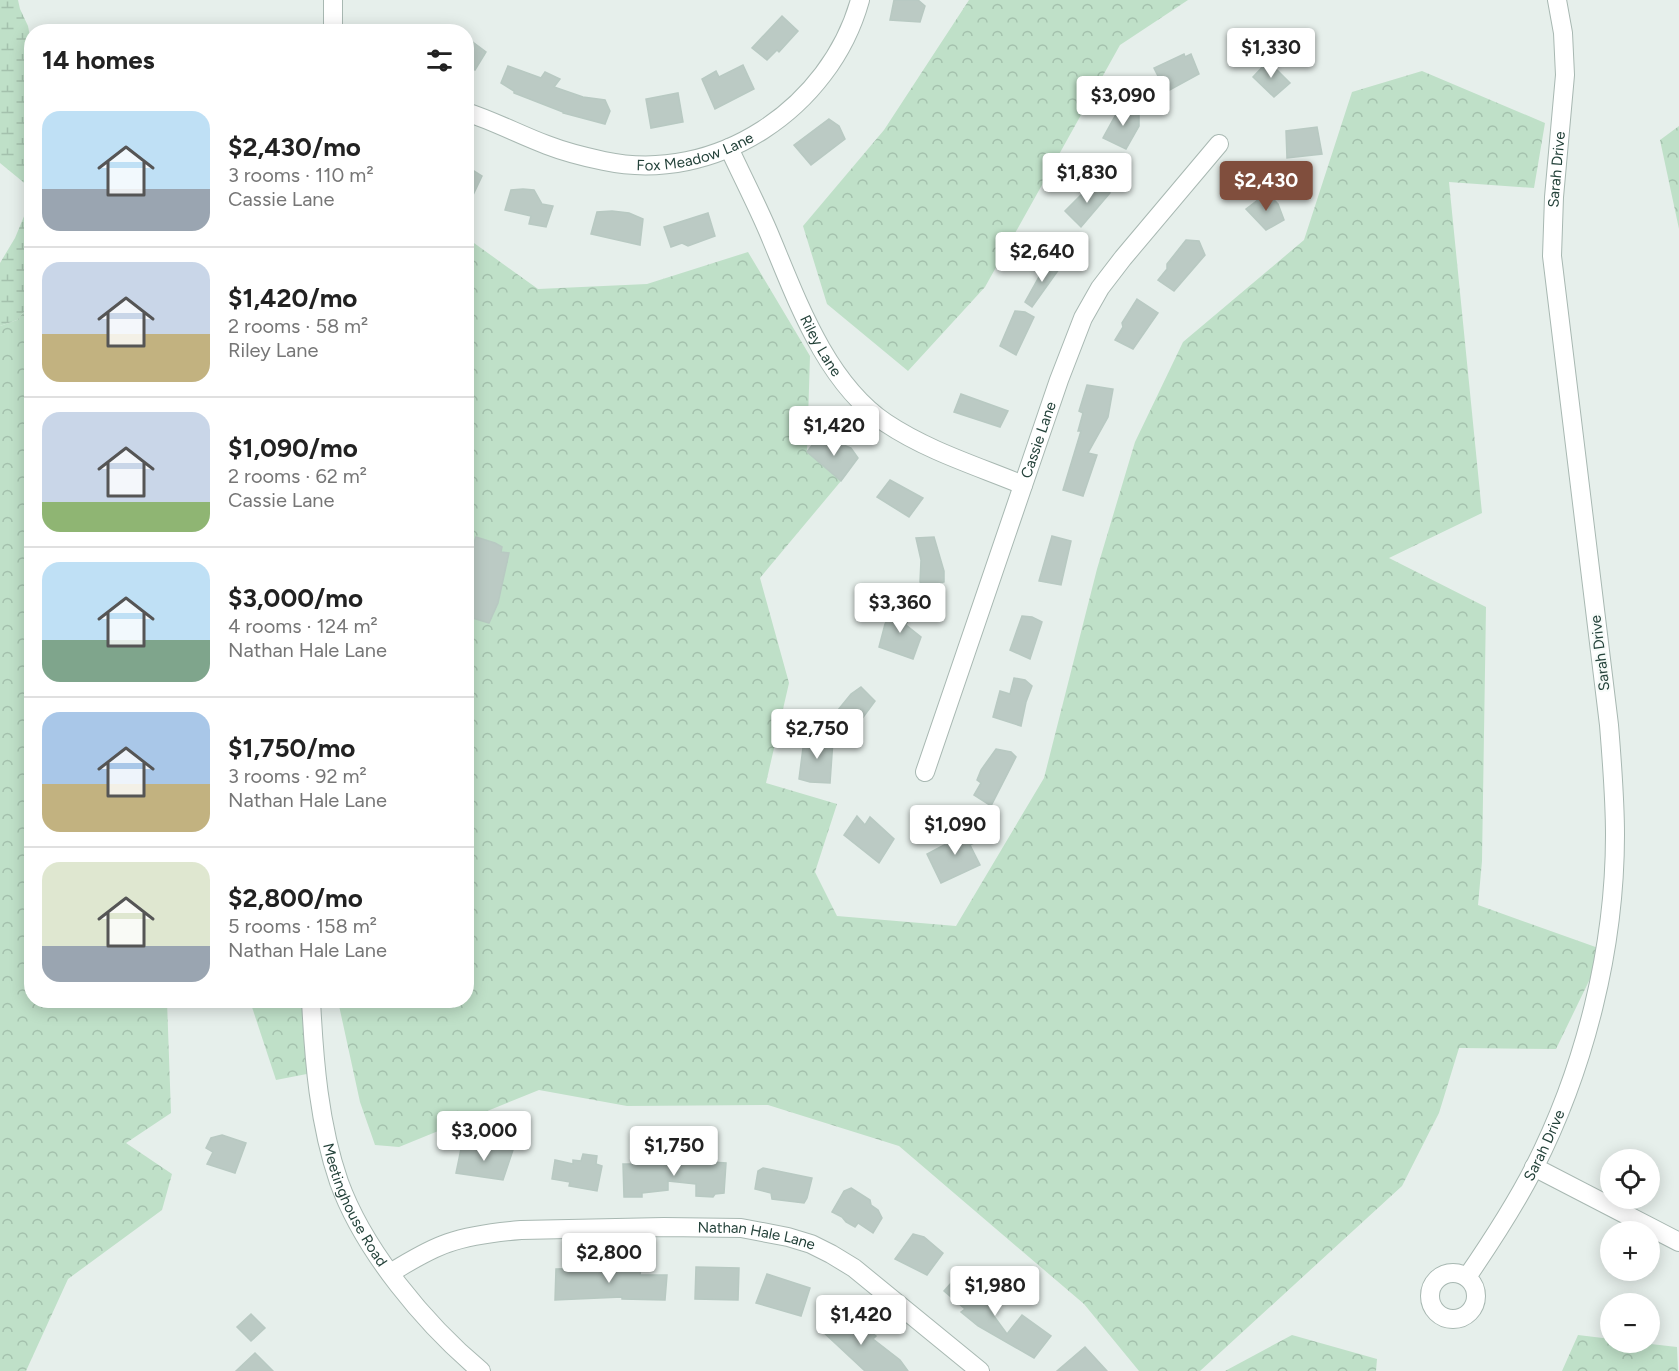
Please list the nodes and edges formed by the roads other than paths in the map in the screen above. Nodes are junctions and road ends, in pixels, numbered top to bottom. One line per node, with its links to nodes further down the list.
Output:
1 (333, 0): 4 (street)
2 (860, 0): 7 (street, Fox Meadow Lane)
3 (1557, 0): 11 (street, Sarah Drive)
4 (333, 24)
5 (474, 115): 7 (street, Fox Meadow Lane)
6 (1219, 144): 8 (street, Cassie Lane)
7 (729, 148): 8 (street, Riley Lane)
8 (1023, 485): 9 (street, Cassie Lane)
9 (925, 772)
10 (311, 1008): 13 (street, Meetinghouse Road)
11 (1534, 1167): 12 (street); 14 (street, Sarah Drive)
12 (1679, 1242)
13 (390, 1273): 15 (street, Meetinghouse Road); 16 (street, Nathan Hale Lane)
14 (1467, 1277)
15 (481, 1371)
16 (980, 1371)

